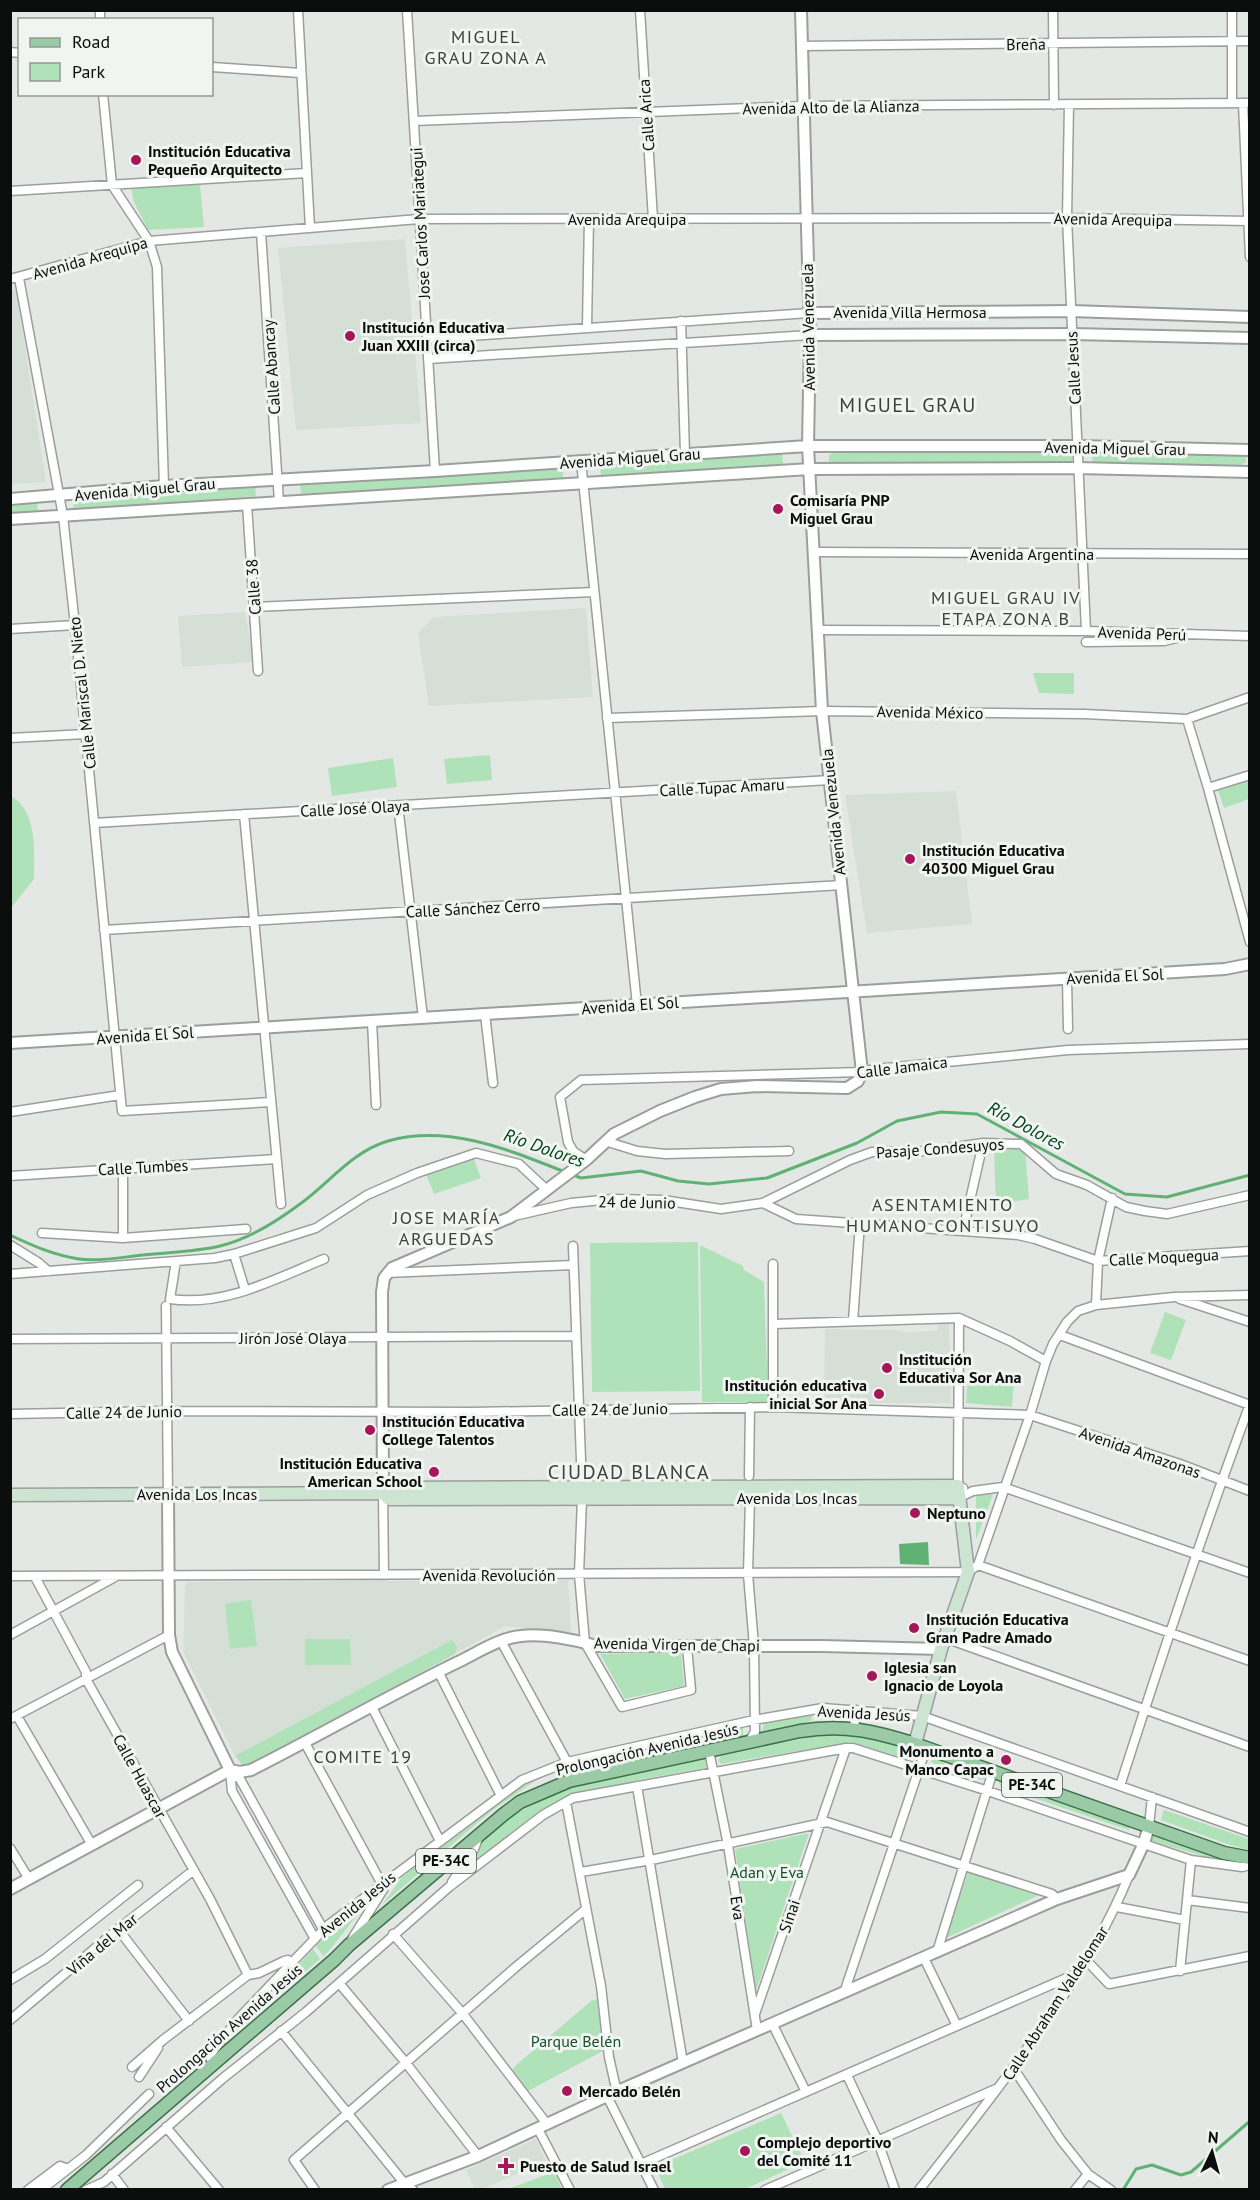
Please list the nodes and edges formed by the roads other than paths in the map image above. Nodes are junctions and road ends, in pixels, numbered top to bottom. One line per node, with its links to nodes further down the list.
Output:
1 (298, 10): 12 (street)
2 (406, 10): 20 (street, Jose Carlos Mariategui)
3 (640, 10): 19 (street, Calle Arica)
4 (801, 10): 10 (street, Avenida Venezuela)
5 (1053, 10): 9 (street)
6 (1232, 10): 7 (street)
7 (1231, 41): 8 (street, Breña); 9 (street, Breña); 14 (street)
8 (1250, 41)
9 (1053, 44): 10 (street, Breña); 17 (street)
10 (802, 46): 18 (street, Avenida Venezuela)
11 (213, 67): 12 (street)
12 (300, 73): 21 (street)
13 (103, 96): 22 (street)
14 (1232, 103): 15 (street, Avenida Alto de la Alianza); 16 (street, Avenida Alto de la Alianza)
15 (1246, 103): 29 (street)
16 (1069, 104): 17 (street, Avenida Alto de la Alianza); 24 (street, Calle Jesus)
17 (1054, 105): 18 (street, Avenida Alto de la Alianza)
18 (803, 106): 19 (street, Avenida Alto de la Alianza); 28 (street, Avenida Venezuela)
19 (646, 112): 20 (street, Avenida Alto de la Alianza); 27 (street, Calle Arica)
20 (414, 121): 25 (street, Jose Carlos Mariategui)
21 (307, 173): 22 (street); 30 (street)
22 (112, 185): 23 (street); 32 (street)
23 (10, 190)
24 (1067, 218): 28 (street, Avenida Arequipa); 29 (street, Avenida Arequipa); 35 (street, Calle Jesus)
25 (419, 219): 26 (street, Avenida Arequipa); 30 (street, Avenida Arequipa); 43 (street, Jose Carlos Mariategui)
26 (589, 219): 27 (street, Avenida Arequipa); 39 (street)
27 (653, 219): 28 (street, Avenida Arequipa)
28 (806, 219): 36 (street, Avenida Venezuela)
29 (1248, 221): 33 (street)
30 (310, 228): 31 (street, Avenida Arequipa)
31 (261, 232): 32 (street, Avenida Arequipa); 55 (street, Calle Abancay)
32 (149, 241): 34 (street, Avenida Arequipa); 57 (street)
33 (1250, 257)
34 (15, 278): 58 (street, Calle Mariscal D. Nieto)
35 (1071, 311): 36 (street, Avenida Villa Hermosa); 37 (street, Avenida Villa Hermosa); 40 (street, Calle Jesus)
36 (809, 313): 38 (street, Avenida Villa Hermosa); 41 (street, Avenida Venezuela)
37 (1250, 317)
38 (681, 321): 39 (street, Avenida Villa Hermosa); 44 (street)
39 (587, 327): 43 (street, Avenida Villa Hermosa)
40 (1072, 334): 41 (street, Avenida Villa Hermosa); 42 (street, Avenida Villa Hermosa); 46 (street, Calle Jesus)
41 (810, 335): 44 (street, Avenida Villa Hermosa); 47 (street, Avenida Venezuela)
42 (1250, 338)
43 (427, 339): 45 (street, Jose Carlos Mariategui)
44 (682, 342): 45 (street, Avenida Villa Hermosa); 49 (street)
45 (428, 358): 53 (street, Jose Carlos Mariategui)
46 (1077, 446): 47 (street, Avenida Miguel Grau); 48 (street, Avenida Miguel Grau); 51 (street, Calle Jesus)
47 (808, 447): 49 (street, Avenida Miguel Grau); 52 (street, Avenida Venezuela)
48 (1250, 450)
49 (685, 454): 50 (street, Avenida Miguel Grau)
50 (581, 461): 53 (street, Avenida Miguel Grau); 56 (street)
51 (1077, 468): 52 (street, Avenida Miguel Grau); 54 (street, Avenida Miguel Grau); 66 (street, Calle Jesus)
52 (810, 469): 56 (street, Avenida Miguel Grau); 64 (street, Avenida Venezuela)
53 (435, 471): 55 (street, Avenida Miguel Grau)
54 (1250, 472)
55 (279, 479): 57 (street, Avenida Miguel Grau); 60 (street, Calle Abancay)
56 (583, 483): 60 (street, Avenida Miguel Grau); 67 (street)
57 (164, 486): 58 (street, Avenida Miguel Grau)
58 (60, 496): 59 (street, Avenida Miguel Grau); 62 (street, Calle Mariscal D. Nieto)
59 (10, 499)
60 (279, 502): 61 (street, Avenida Miguel Grau)
61 (247, 504): 62 (street, Avenida Miguel Grau); 68 (street, Calle 38)
62 (63, 516): 63 (street, Avenida Miguel Grau); 69 (street, Calle Mariscal D. Nieto)
63 (10, 519)
64 (814, 552): 66 (street, Avenida Argentina); 71 (street, Avenida Venezuela)
65 (1250, 554): 66 (street, Avenida Argentina)
66 (1083, 555): 72 (street, Calle Jesus)
67 (594, 592): 68 (street); 79 (street)
68 (254, 606): 76 (street, Calle 38)
69 (75, 625): 70 (street); 81 (street, Calle Mariscal D. Nieto)
70 (10, 629)
71 (818, 630): 72 (street, Avenida Perú); 78 (street, Avenida Venezuela)
72 (1086, 631): 73 (street, Avenida Perú)
73 (1190, 634): 74 (street, Avenida Perú); 75 (street)
74 (1250, 636)
75 (1086, 642)
76 (258, 671)
77 (1250, 697): 80 (street, Avenida México)
78 (822, 711): 79 (street, Avenida México); 80 (street, Avenida México); 84 (street, Avenida Venezuela)
79 (608, 718): 86 (street)
80 (1186, 719): 85 (street)
81 (86, 734): 82 (street); 89 (street, Calle Mariscal D. Nieto)
82 (10, 738)
83 (1250, 776): 85 (street)
84 (830, 780): 86 (street, Calle Tupac Amaru); 90 (street, Avenida Venezuela)
85 (1208, 788): 95 (street)
86 (615, 793): 87 (street, Calle José Olaya); 91 (street)
87 (398, 805): 88 (street, Calle José Olaya); 92 (street)
88 (244, 814): 89 (street, Calle José Olaya); 93 (street)
89 (94, 823): 94 (street, Calle Mariscal D. Nieto)
90 (842, 885): 91 (street, Calle Sánchez Cerro); 98 (street, Avenida Venezuela)
91 (626, 898): 92 (street, Calle Sánchez Cerro); 99 (street)
92 (410, 912): 93 (street, Calle Sánchez Cerro); 101 (street)
93 (254, 921): 94 (street, Calle Sánchez Cerro); 103 (street)
94 (105, 930): 105 (street, Calle Mariscal D. Nieto)
95 (1250, 942)
96 (1250, 964): 97 (street, Avenida El Sol)
97 (1067, 978): 98 (street, Avenida El Sol); 104 (street)
98 (854, 992): 99 (street, Avenida El Sol); 108 (street, Avenida Venezuela)
99 (637, 1005): 100 (street, Avenida El Sol)
100 (485, 1014): 101 (street, Avenida El Sol); 109 (street)
101 (423, 1018): 102 (street, Avenida El Sol)
102 (372, 1021): 103 (street, Avenida El Sol); 112 (street)
103 (264, 1027): 105 (street, Avenida El Sol); 111 (street)
104 (1068, 1029)
105 (115, 1037): 106 (street, Avenida El Sol); 110 (street, Calle Mariscal D. Nieto)
106 (10, 1043)
107 (1250, 1044): 108 (street, Calle Jamaica)
108 (862, 1072): 114 (street); 118 (street, Calle Jamaica)
109 (494, 1083)
110 (120, 1095): 111 (street, Calle Mariscal D. Nieto); 113 (street)
111 (271, 1102): 117 (street)
112 (376, 1105)
113 (10, 1112)
114 (605, 1141): 116 (street); 118 (street)
115 (983, 1143): 123 (street, Pasaje Condesuyos); 124 (street, Pasaje Condesuyos); 129 (street)
116 (789, 1151)
117 (276, 1160): 119 (street, Calle Tumbes); 125 (street)
118 (583, 1161): 121 (street)
119 (123, 1168): 120 (street, Calle Tumbes); 131 (street)
120 (10, 1176)
121 (551, 1187): 126 (street); 135 (street)
122 (1250, 1195): 123 (street, Pasaje Condesuyos)
123 (1112, 1198): 138 (street)
124 (764, 1203): 126 (street, 24 de Junio); 127 (street, Calle Moquegua)
125 (281, 1204)
126 (511, 1217): 143 (street)
127 (860, 1223): 129 (street, Calle Moquegua); 150 (street)
128 (246, 1229): 131 (street)
129 (963, 1231): 138 (street, Calle Moquegua)
130 (42, 1233): 131 (street)
131 (123, 1238)
132 (10, 1245): 141 (street)
133 (573, 1245): 140 (street)
134 (1250, 1251): 138 (street, Calle Moquegua)
135 (234, 1254): 137 (street); 144 (street)
136 (324, 1259): 144 (street)
137 (176, 1261): 141 (street); 144 (street)
138 (1098, 1261): 147 (street)
139 (773, 1264): 152 (street)
140 (573, 1265): 143 (street); 154 (street)
141 (48, 1271): 142 (street)
142 (10, 1274)
143 (386, 1276): 155 (street)
144 (245, 1290)
145 (1250, 1295): 146 (street)
146 (1174, 1297): 147 (street); 151 (street)
147 (1096, 1305): 153 (street)
148 (166, 1306): 157 (street)
149 (959, 1318): 150 (street); 158 (street); 165 (street)
150 (853, 1321): 152 (street)
151 (1250, 1322)
152 (774, 1324): 161 (street)
153 (1060, 1335): 158 (street); 159 (street)
154 (576, 1336): 155 (street, Jirón José Olaya); 162 (street)
155 (382, 1338): 157 (street, Jirón José Olaya); 164 (street)
156 (10, 1339): 157 (street, Jirón José Olaya)
157 (167, 1339): 163 (street)
158 (1046, 1360): 167 (street)
159 (1249, 1405): 169 (street)
160 (750, 1407): 161 (street, Calle 24 de Junio); 162 (street, Calle 24 de Junio); 168 (street)
161 (773, 1407): 165 (street, Calle 24 de Junio)
162 (580, 1410): 164 (street, Calle 24 de Junio); 174 (street)
163 (168, 1411): 164 (street, Calle 24 de Junio); 166 (street, Calle 24 de Junio); 175 (street)
164 (381, 1411): 173 (street)
165 (958, 1411): 167 (street, Avenida Amazonas); 172 (street)
166 (10, 1414)
167 (1030, 1415): 169 (street, Avenida Amazonas); 170 (street)
168 (749, 1476)
169 (1220, 1481): 171 (street, Avenida Amazonas); 178 (street)
170 (1003, 1487): 172 (street); 178 (street); 179 (street)
171 (1250, 1491)
172 (958, 1492): 174 (main road, Avenida Los Incas); 177 (main road, Avenida Los Incas); 179 (main road)
173 (383, 1493): 174 (main road, Avenida Los Incas); 175 (main road, Avenida Los Incas); 184 (street)
174 (582, 1493): 177 (main road, Avenida Los Incas); 181 (street)
175 (168, 1495): 176 (main road, Avenida Los Incas); 183 (street)
176 (10, 1496)
177 (750, 1498): 185 (street)
178 (1197, 1555): 180 (street); 189 (street)
179 (973, 1569): 185 (street, Avenida Revolución); 189 (street, Avenida Revolución); 194 (main road)
180 (1250, 1573)
181 (579, 1574): 184 (street, Avenida Revolución); 185 (street, Avenida Revolución); 193 (street)
182 (118, 1575): 183 (street, Avenida Revolución); 187 (street, Avenida Revolución); 188 (street)
183 (169, 1575): 184 (street, Avenida Revolución); 191 (street)
184 (384, 1575)
185 (748, 1575): 195 (street)
186 (10, 1576): 187 (street, Avenida Revolución)
187 (35, 1576): 188 (street, Calle Huascar)
188 (54, 1611): 190 (street); 199 (street, Calle Huascar)
189 (1169, 1631): 197 (street, Avenida Revolución); 202 (street)
190 (10, 1635)
191 (169, 1635): 199 (street); 215 (street)
192 (501, 1641): 193 (street, Avenida Virgen de Chapi); 198 (street, Avenida Virgen de Chapi); 213 (street)
193 (585, 1643): 196 (street, Avenida Virgen de Chapi); 196 (street)
194 (943, 1644): 195 (street, Avenida Virgen de Chapi); 202 (street); 203 (main road)
195 (754, 1646): 196 (street, Avenida Virgen de Chapi); 205 (street)
196 (687, 1647)
197 (1250, 1661)
198 (438, 1671): 200 (street, Avenida Virgen de Chapi); 221 (street)
199 (86, 1679): 204 (street); 224 (street, Calle Huascar)
200 (372, 1707): 207 (street, Avenida Virgen de Chapi); 229 (street)
201 (856, 1710): 203 (street, Avenida Jesús); 205 (street, Avenida Jesús); 206 (street)
202 (1144, 1710): 210 (street); 219 (street)
203 (922, 1716): 209 (main road); 219 (street, Avenida Jesús)
204 (14, 1718): 232 (street)
205 (754, 1720): 208 (street); 213 (street, Avenida Jesús)
206 (854, 1729): 208 (main road, Prolongación Avenida Jesús / PE-34C); 209 (main road, Prolongación Avenida Jesús / PE-34C)
207 (305, 1743): 215 (street, Avenida Virgen de Chapi); 244 (street)
208 (748, 1743): 212 (main road, Prolongación Avenida Jesús / PE-34C)
209 (921, 1746): 214 (street); 217 (main road, Prolongación Avenida Jesús / PE-34C)
210 (1250, 1747)
211 (846, 1748): 214 (street); 216 (street); 225 (street, Sinai)
212 (709, 1751): 216 (street, Eva); 228 (main road, Prolongación Avenida Jesús / PE-34C)
213 (567, 1762): 221 (street, Avenida Jesús)
214 (920, 1769): 220 (street); 230 (street)
215 (230, 1770): 224 (street); 255 (street); 257 (street)
216 (714, 1770): 218 (street); 233 (street, Eva)
217 (993, 1771): 220 (street); 226 (main road, Prolongación Avenida Jesús / PE-34C)
218 (637, 1786): 223 (street); 236 (street)
219 (1120, 1786): 222 (street, Avenida Jesús)
220 (988, 1791): 231 (street); 239 (street)
221 (500, 1794): 229 (street, Avenida Jesús)
222 (1152, 1797): 226 (street, Calle Abraham Valdelomar); 227 (street, Avenida Jesús)
223 (566, 1802): 241 (street); 246 (street)
224 (158, 1809): 232 (street); 240 (street, Calle Huascar)
225 (821, 1825): 230 (street); 233 (street); 271 (street, Sinai)
226 (1149, 1826): 231 (street, Calle Abraham Valdelomar); 235 (main road, Prolongación Avenida Jesús / PE-34C)
227 (1250, 1832)
228 (480, 1833): 246 (street); 258 (main road, Prolongación Avenida Jesús / PE-34C)
229 (440, 1841): 244 (street, Avenida Jesús)
230 (893, 1842): 239 (street); 269 (street)
231 (1144, 1844): 237 (street); 242 (street, Calle Abraham Valdelomar)
232 (92, 1845): 243 (street)
233 (728, 1845): 236 (street); 271 (street, Eva)
234 (10, 1848): 243 (street)
235 (1250, 1858)
236 (651, 1860): 241 (street); 281 (street)
237 (1191, 1860): 238 (street); 249 (street)
238 (1250, 1865)
239 (965, 1866): 248 (street); 259 (street)
240 (194, 1870): 254 (street, Viña del Mar); 266 (street, Calle Huascar)
241 (581, 1872): 252 (street)
242 (1129, 1875): 248 (street); 250 (street, Calle Abraham Valdelomar)
243 (29, 1879): 247 (street)
244 (382, 1883): 255 (street, Avenida Jesús); 258 (street)
245 (138, 1885): 267 (street)
246 (449, 1887): 256 (street)
247 (10, 1890)
248 (1057, 1899): 259 (street)
249 (1187, 1900): 251 (street); 253 (street)
250 (1117, 1907): 253 (street); 262 (street, Calle Abraham Valdelomar)
251 (1250, 1908)
252 (586, 1909): 270 (street); 287 (street)
253 (1185, 1920): 264 (street)
254 (118, 1929): 272 (street, Viña del Mar); 273 (street)
255 (323, 1929): 257 (street, Avenida Jesús)
256 (393, 1934): 268 (street); 270 (street)
257 (315, 1939): 263 (street, Avenida Jesús)
258 (349, 1945): 279 (main road, Prolongación Avenida Jesús / PE-34C)
259 (937, 1952): 261 (street)
260 (1250, 1956): 264 (street)
261 (924, 1958): 269 (street); 275 (street)
262 (1087, 1960): 264 (street); 265 (street, Calle Abraham Valdelomar)
263 (291, 1963): 266 (street); 279 (street, Avenida Jesús)
264 (1180, 1971)
265 (1078, 1973): 275 (street); 283 (street, Calle Abraham Valdelomar)
266 (248, 1975): 273 (street)
267 (10, 1980)
268 (339, 1983): 277 (street); 280 (street)
269 (844, 1993): 274 (street)
270 (463, 2014): 280 (street); 292 (street)
271 (755, 2015): 276 (street, Eva)
272 (11, 2019)
273 (189, 2021): 278 (street)
274 (772, 2023): 276 (street); 288 (street)
275 (957, 2026): 284 (street)
276 (757, 2030): 281 (street)
277 (281, 2031): 291 (street); 293 (street)
278 (163, 2040): 282 (street); 285 (street)
279 (212, 2063): 303 (main road, Prolongación Avenida Jesús / PE-34C)
280 (406, 2063): 291 (street); 295 (street)
281 (683, 2063): 287 (street)
282 (132, 2067)
283 (1014, 2069): 286 (street, Calle Abraham Valdelomar); 299 (street)
284 (848, 2075): 288 (street); 294 (street)
285 (139, 2077)
286 (999, 2088): 294 (street); 313 (street, Calle Abraham Valdelomar)
287 (618, 2091): 290 (street)
288 (806, 2092): 296 (street)
289 (149, 2094): 297 (street)
290 (607, 2096): 292 (street); 296 (street)
291 (349, 2113): 300 (street); 307 (street)
292 (543, 2126): 295 (street); 309 (street)
293 (166, 2127): 298 (street); 306 (street)
294 (877, 2139): 311 (street); 312 (street)
295 (478, 2156): 300 (street)
296 (641, 2164): 310 (street)
297 (68, 2169): 301 (street); 302 (street)
298 (112, 2174): 304 (street); 305 (street)
299 (1088, 2174): 314 (street); 315 (street)
300 (409, 2187): 308 (street)
301 (28, 2190)
302 (41, 2190)
303 (67, 2190)
304 (86, 2190)
305 (124, 2190)
306 (219, 2190)
307 (315, 2190)
308 (387, 2190)
309 (570, 2190)
310 (654, 2190)
311 (765, 2190)
312 (895, 2190)
313 (919, 2190)
314 (1075, 2190)
315 (1111, 2190)

